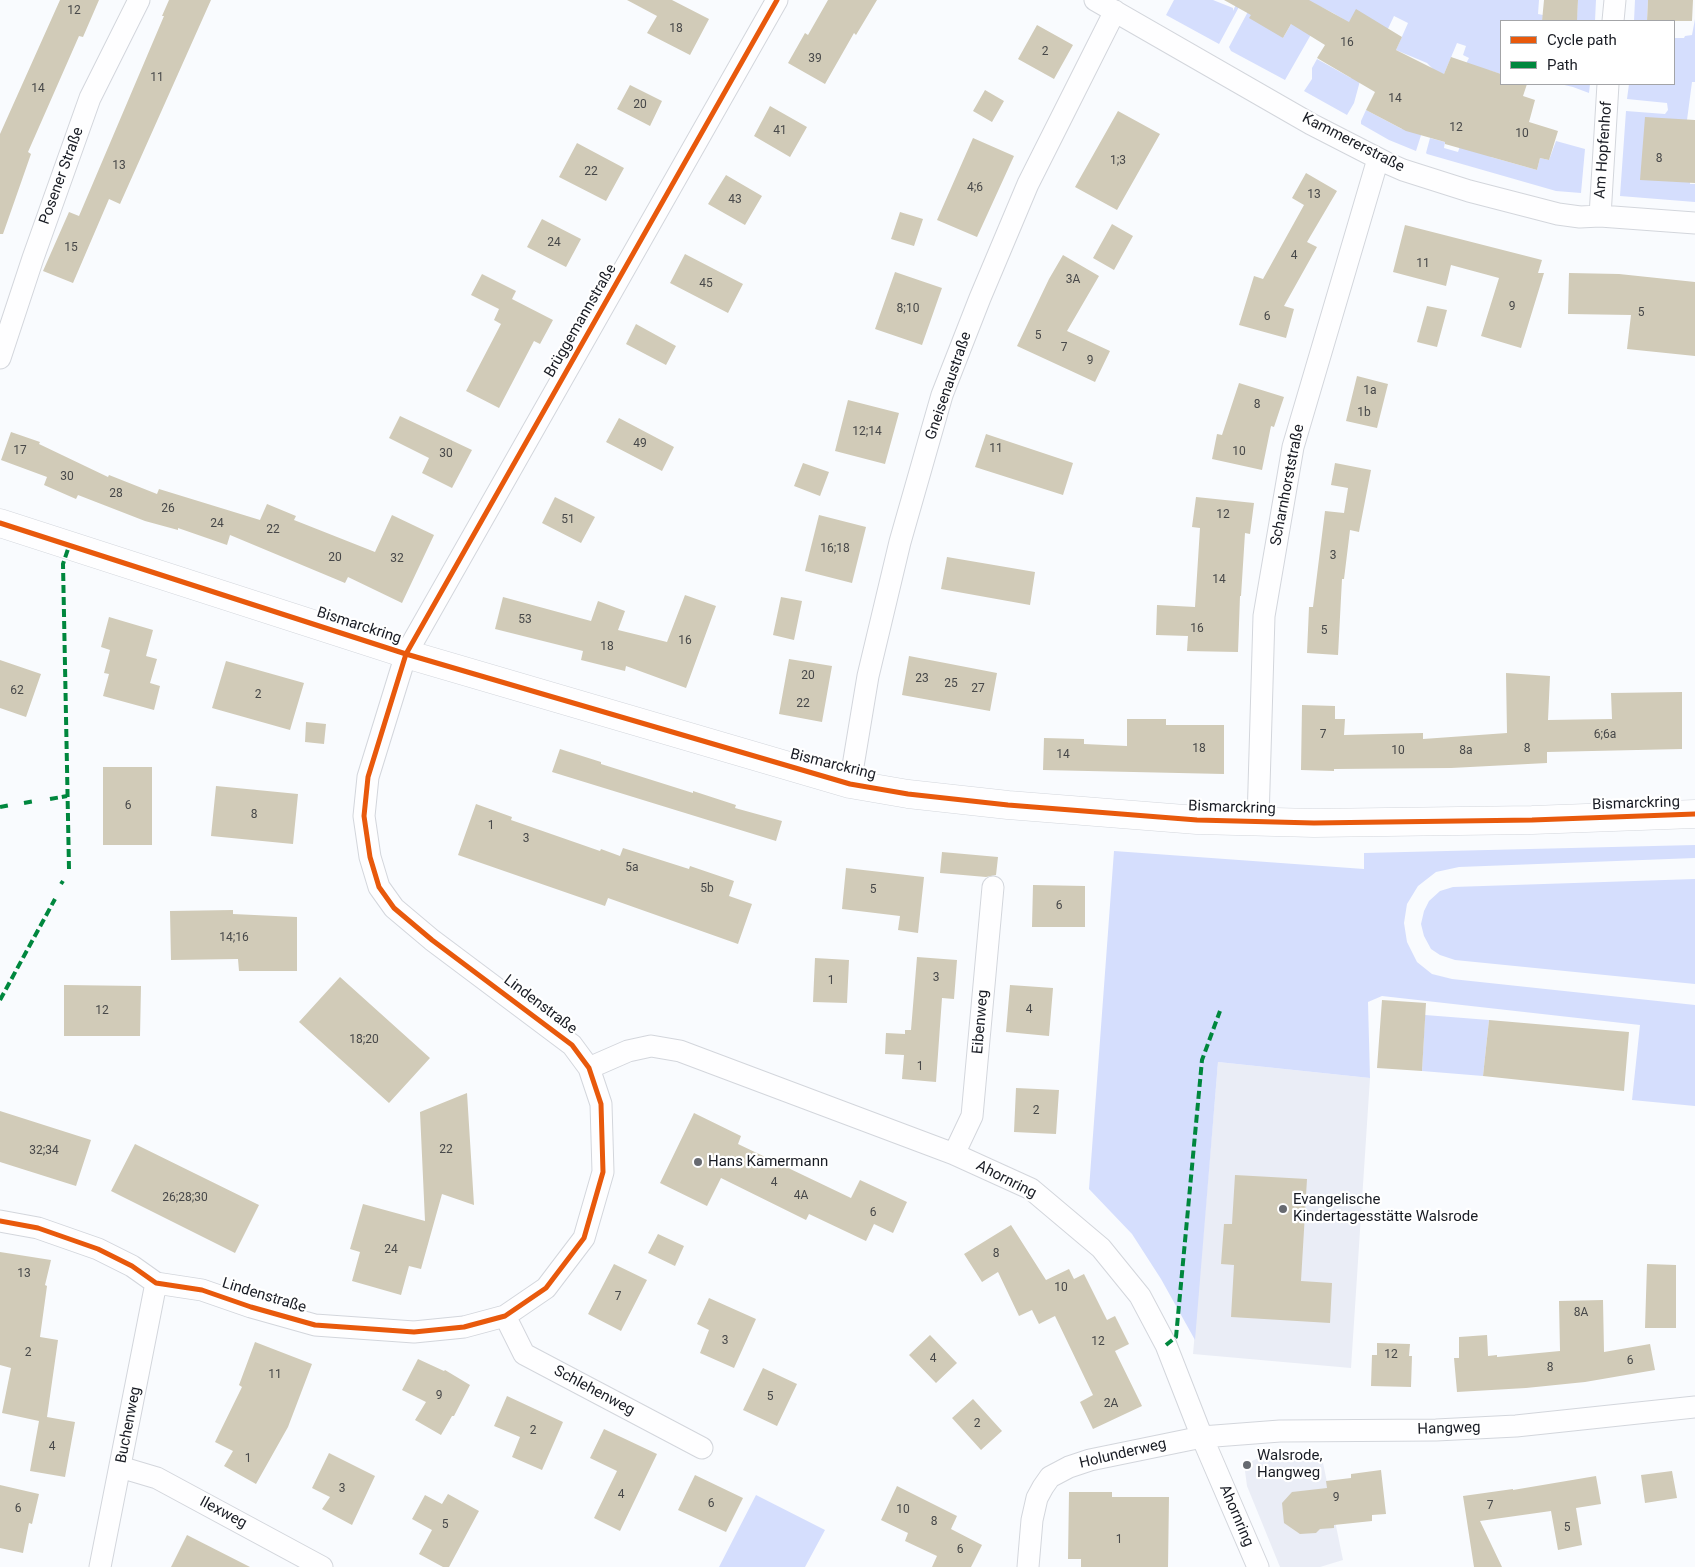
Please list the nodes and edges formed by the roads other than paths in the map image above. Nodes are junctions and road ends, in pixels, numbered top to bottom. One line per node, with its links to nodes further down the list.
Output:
1 (138, 0): 11 (street, Posener Straße)
2 (777, 0): 13 (street, Brüggemannstraße)
3 (1095, 0): 5 (street, Kammererstraße)
4 (1615, 0): 6 (street)
5 (1115, 11): 8 (street, Kammererstraße); 14 (street, Gneisenaustraße)
6 (1613, 20)
7 (1608, 85): 9 (street, Am Hopfenhof)
8 (1378, 159): 9 (street, Kammererstraße); 16 (street, Scharnhorststraße)
9 (1600, 216): 10 (street, Kammererstraße)
10 (1695, 223)
11 (0, 358)
12 (0, 524): 13 (street, Bismarckring)
13 (406, 654): 14 (street, Bismarckring); 18 (street, Lindenstraße)
14 (850, 784): 16 (street, Bismarckring)
15 (1695, 814): 16 (street, Bismarckring)
16 (1258, 822)
17 (993, 887): 19 (street, Eibenweg)
18 (589, 1068): 19 (street, Ahornring); 22 (street, Lindenstraße)
19 (954, 1154): 24 (street, Ahornring)
20 (0, 1221): 21 (street, Lindenstraße)
21 (156, 1283): 22 (street, Lindenstraße); 26 (street, Buchenweg)
22 (505, 1316): 25 (street, Schlehenweg)
23 (1695, 1407): 24 (street, Hangweg)
24 (1202, 1437): 29 (street, Holunderweg); 30 (street, Ahornring)
25 (702, 1448)
26 (120, 1467): 27 (street, Buchenweg); 28 (street, Ilexweg)
27 (100, 1567)
28 (322, 1567)
29 (1028, 1567)
30 (1258, 1567)

